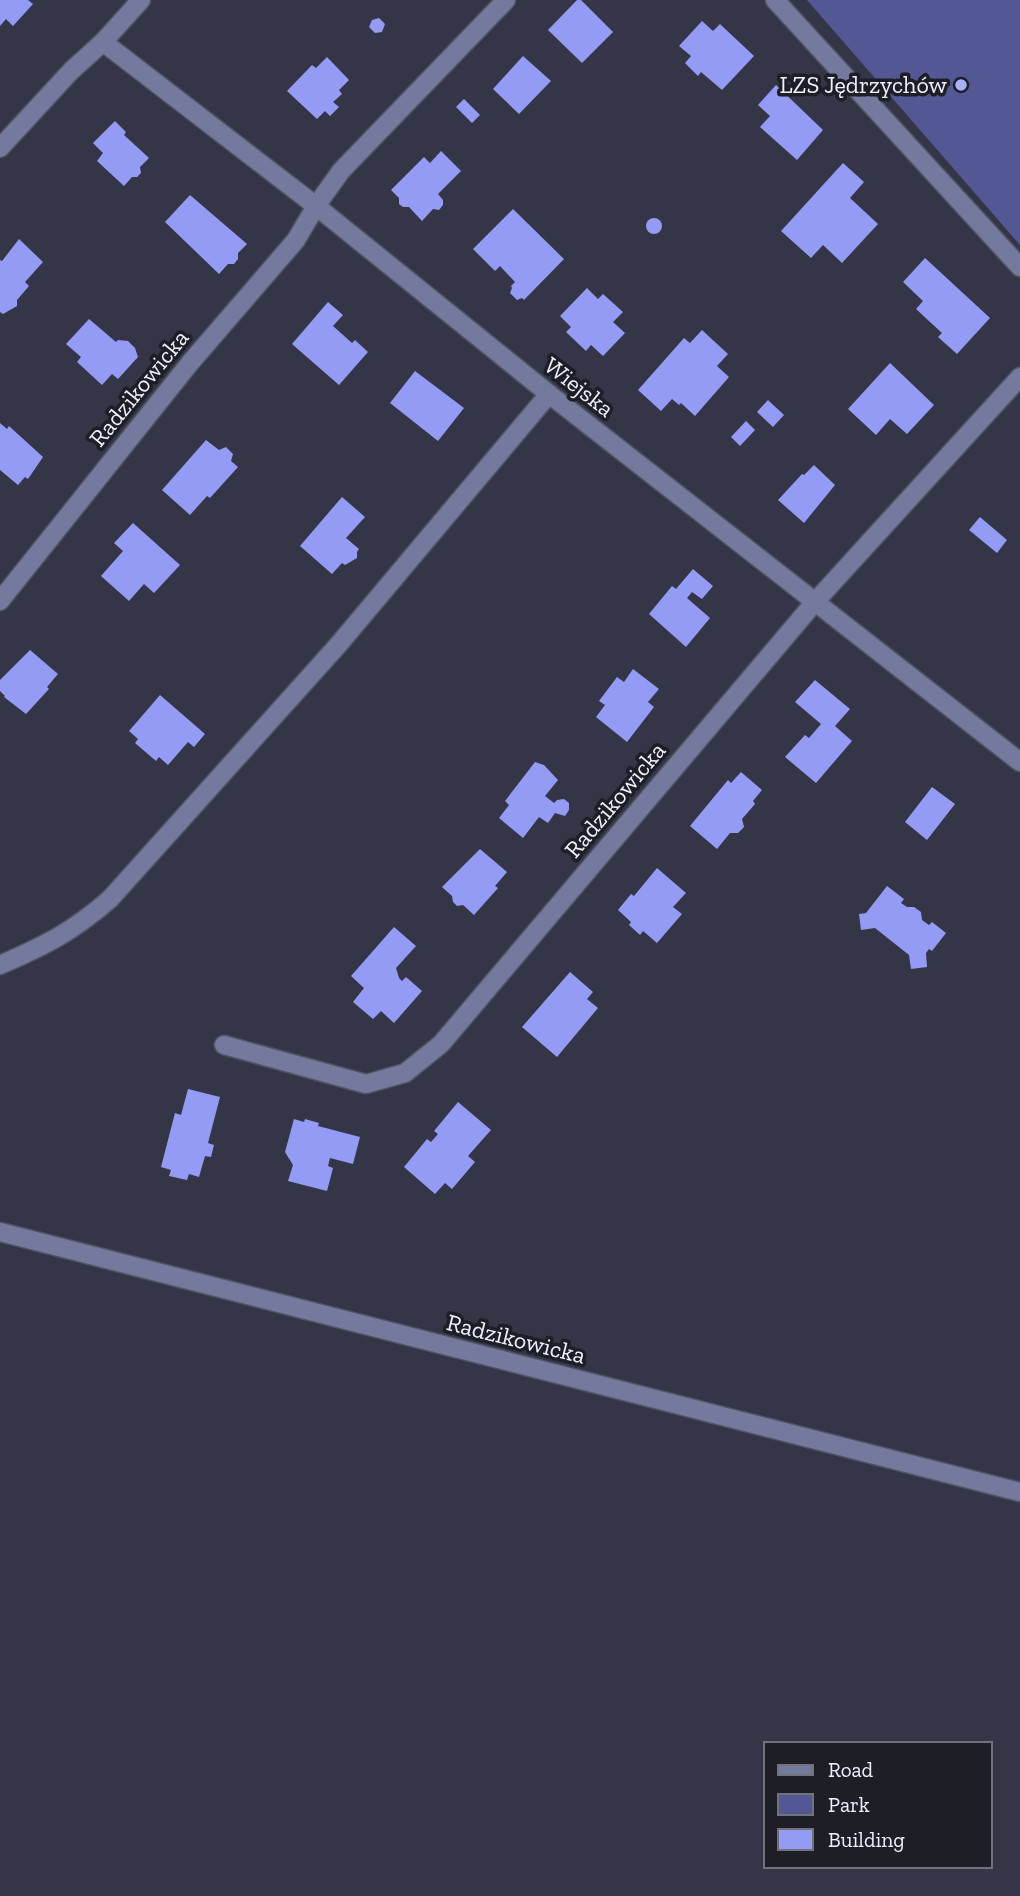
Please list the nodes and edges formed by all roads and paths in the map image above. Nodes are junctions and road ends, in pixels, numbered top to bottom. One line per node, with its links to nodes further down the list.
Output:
1 (141, 0): 4 (street)
2 (506, 0): 6 (street, Radzikowicka)
3 (775, 0): 7 (street)
4 (103, 42): 5 (street); 6 (street)
5 (0, 148)
6 (316, 206): 9 (street, Wiejska); 10 (street, Radzikowicka)
7 (1020, 267)
8 (1020, 377): 11 (street)
9 (549, 394): 11 (street, Wiejska); 13 (street)
10 (0, 601)
11 (814, 603): 12 (street, Wiejska); 14 (street, Radzikowicka)
12 (1020, 762)
13 (0, 965)
14 (224, 1045)
15 (0, 1232): 16 (street, Radzikowicka)
16 (1020, 1492)

